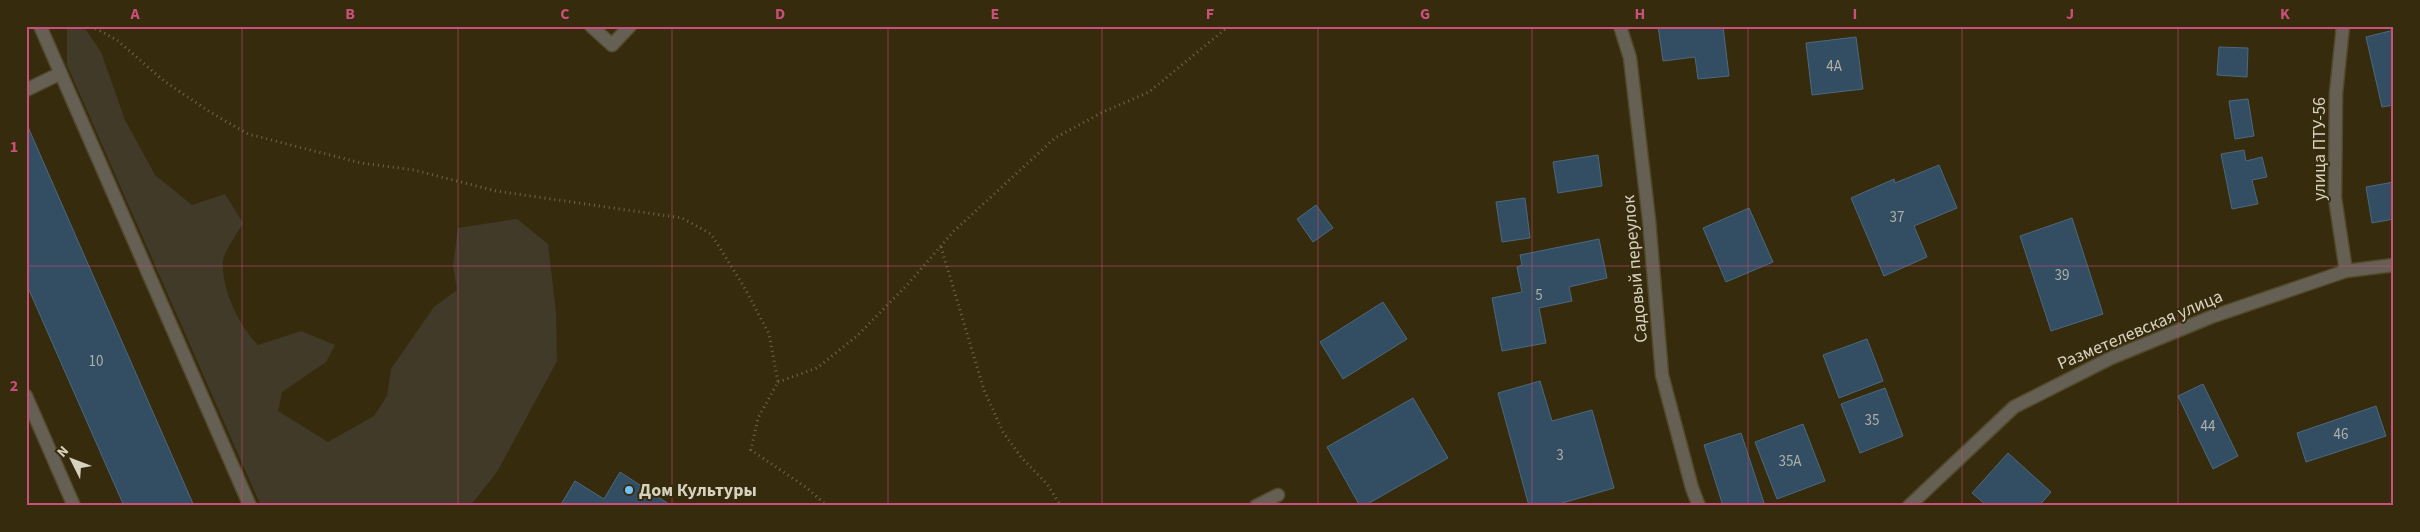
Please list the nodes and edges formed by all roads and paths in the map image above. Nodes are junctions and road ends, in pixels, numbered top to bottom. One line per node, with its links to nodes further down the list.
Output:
1 (40, 26): 8 (street)
2 (90, 26): 13 (path)
3 (591, 26): 4 (street)
4 (630, 26)
5 (1230, 26): 10 (path)
6 (1620, 26): 21 (street, Садовый переулок)
7 (2344, 26): 12 (street, улица ПТУ-56)
8 (60, 74): 9 (street); 17 (street)
9 (26, 90)
10 (941, 247): 13 (path); 19 (path)
11 (2394, 265): 12 (street, Разметелевская улица)
12 (2346, 272): 22 (street, Разметелевская улица)
13 (778, 382): 18 (path)
14 (26, 396): 16 (street)
15 (1278, 495): 20 (street)
16 (74, 506)
17 (250, 506)
18 (827, 506)
19 (1061, 506)
20 (1256, 506)
21 (1699, 506)
22 (1909, 506)

